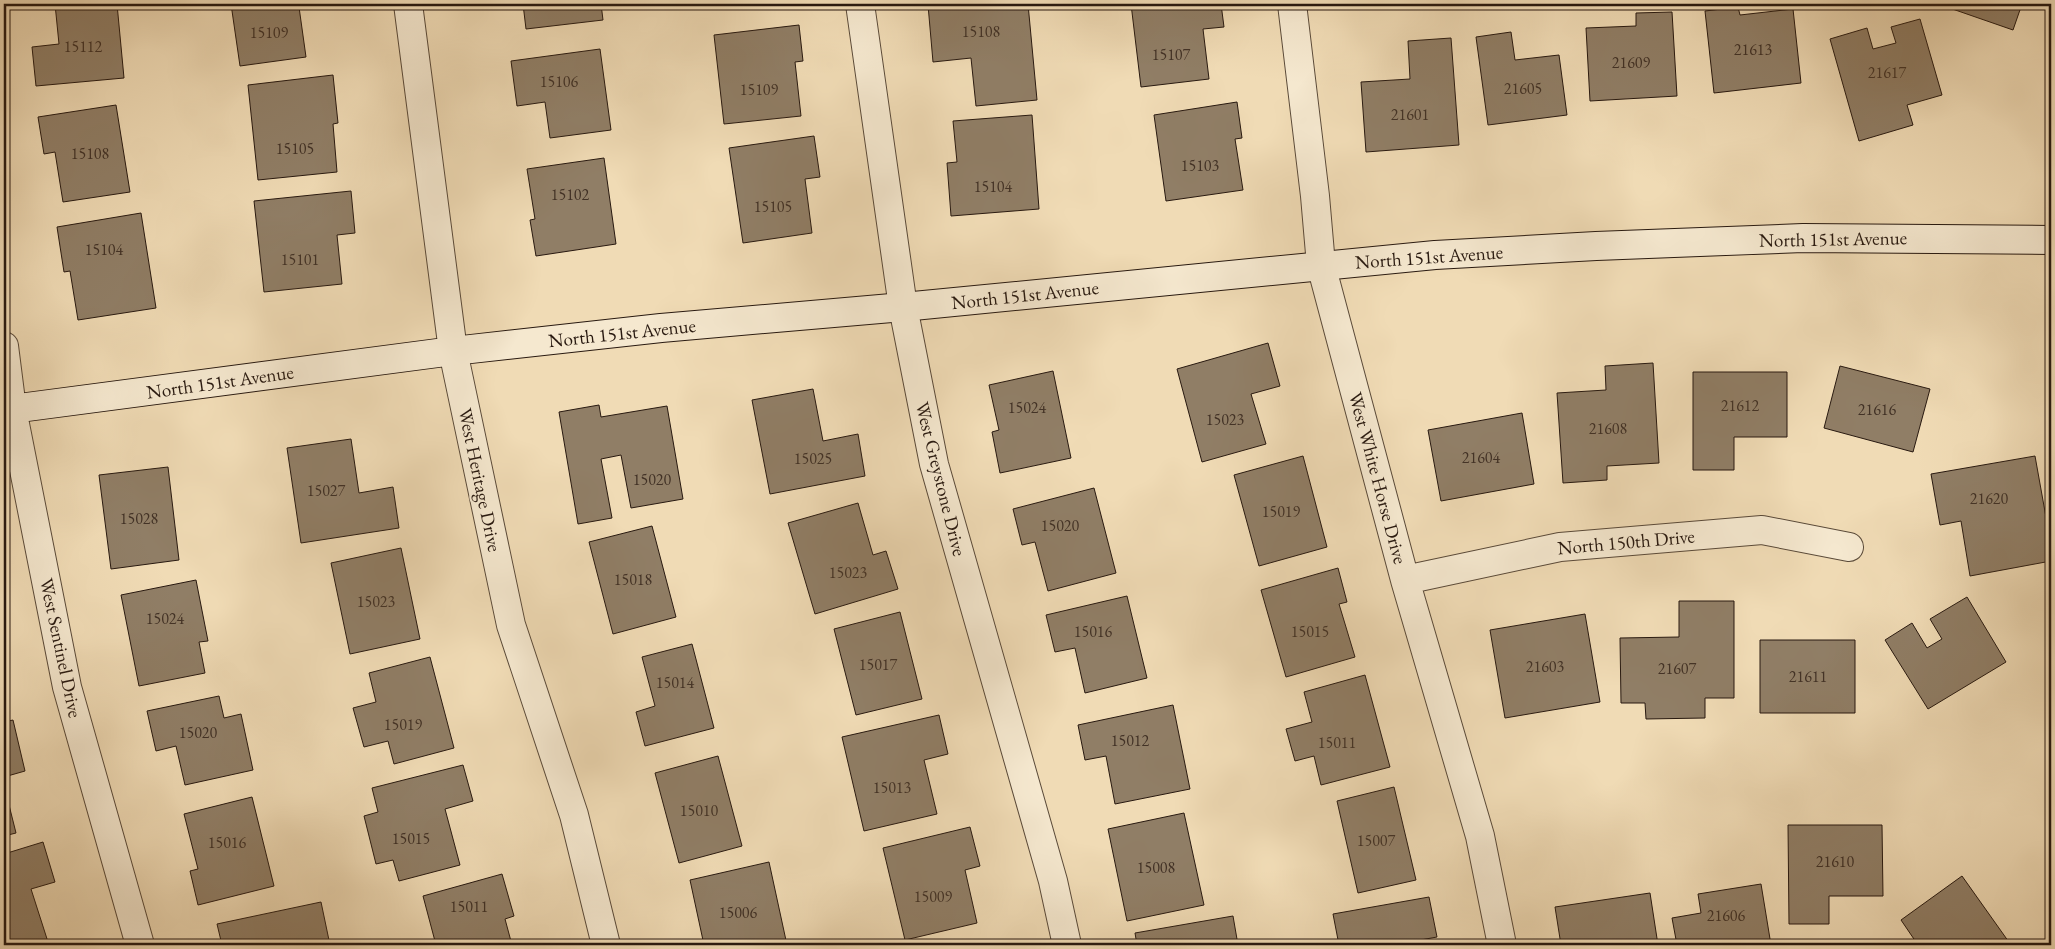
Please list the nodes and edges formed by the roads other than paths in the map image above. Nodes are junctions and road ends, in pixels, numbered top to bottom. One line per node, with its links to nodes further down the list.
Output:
1 (408, 4): 8 (street, West Heritage Drive)
2 (860, 4): 6 (street, West Greystone Drive)
3 (1292, 4): 5 (street, West White Horse Drive)
4 (2051, 240): 5 (street, North 151st Avenue)
5 (1321, 265): 6 (street, North 151st Avenue); 11 (street, West White Horse Drive)
6 (903, 307): 8 (street, North 151st Avenue); 14 (street, West Greystone Drive)
7 (4, 346): 9 (street, West Sentinel Drive)
8 (453, 351): 9 (street, North 151st Avenue); 13 (street, West Heritage Drive)
9 (8, 410): 12 (street, West Sentinel Drive)
10 (1849, 546): 11 (street, North 150th Drive)
11 (1405, 580): 15 (street, West White Horse Drive)
12 (140, 945)
13 (606, 945)
14 (1068, 945)
15 (1502, 945)

